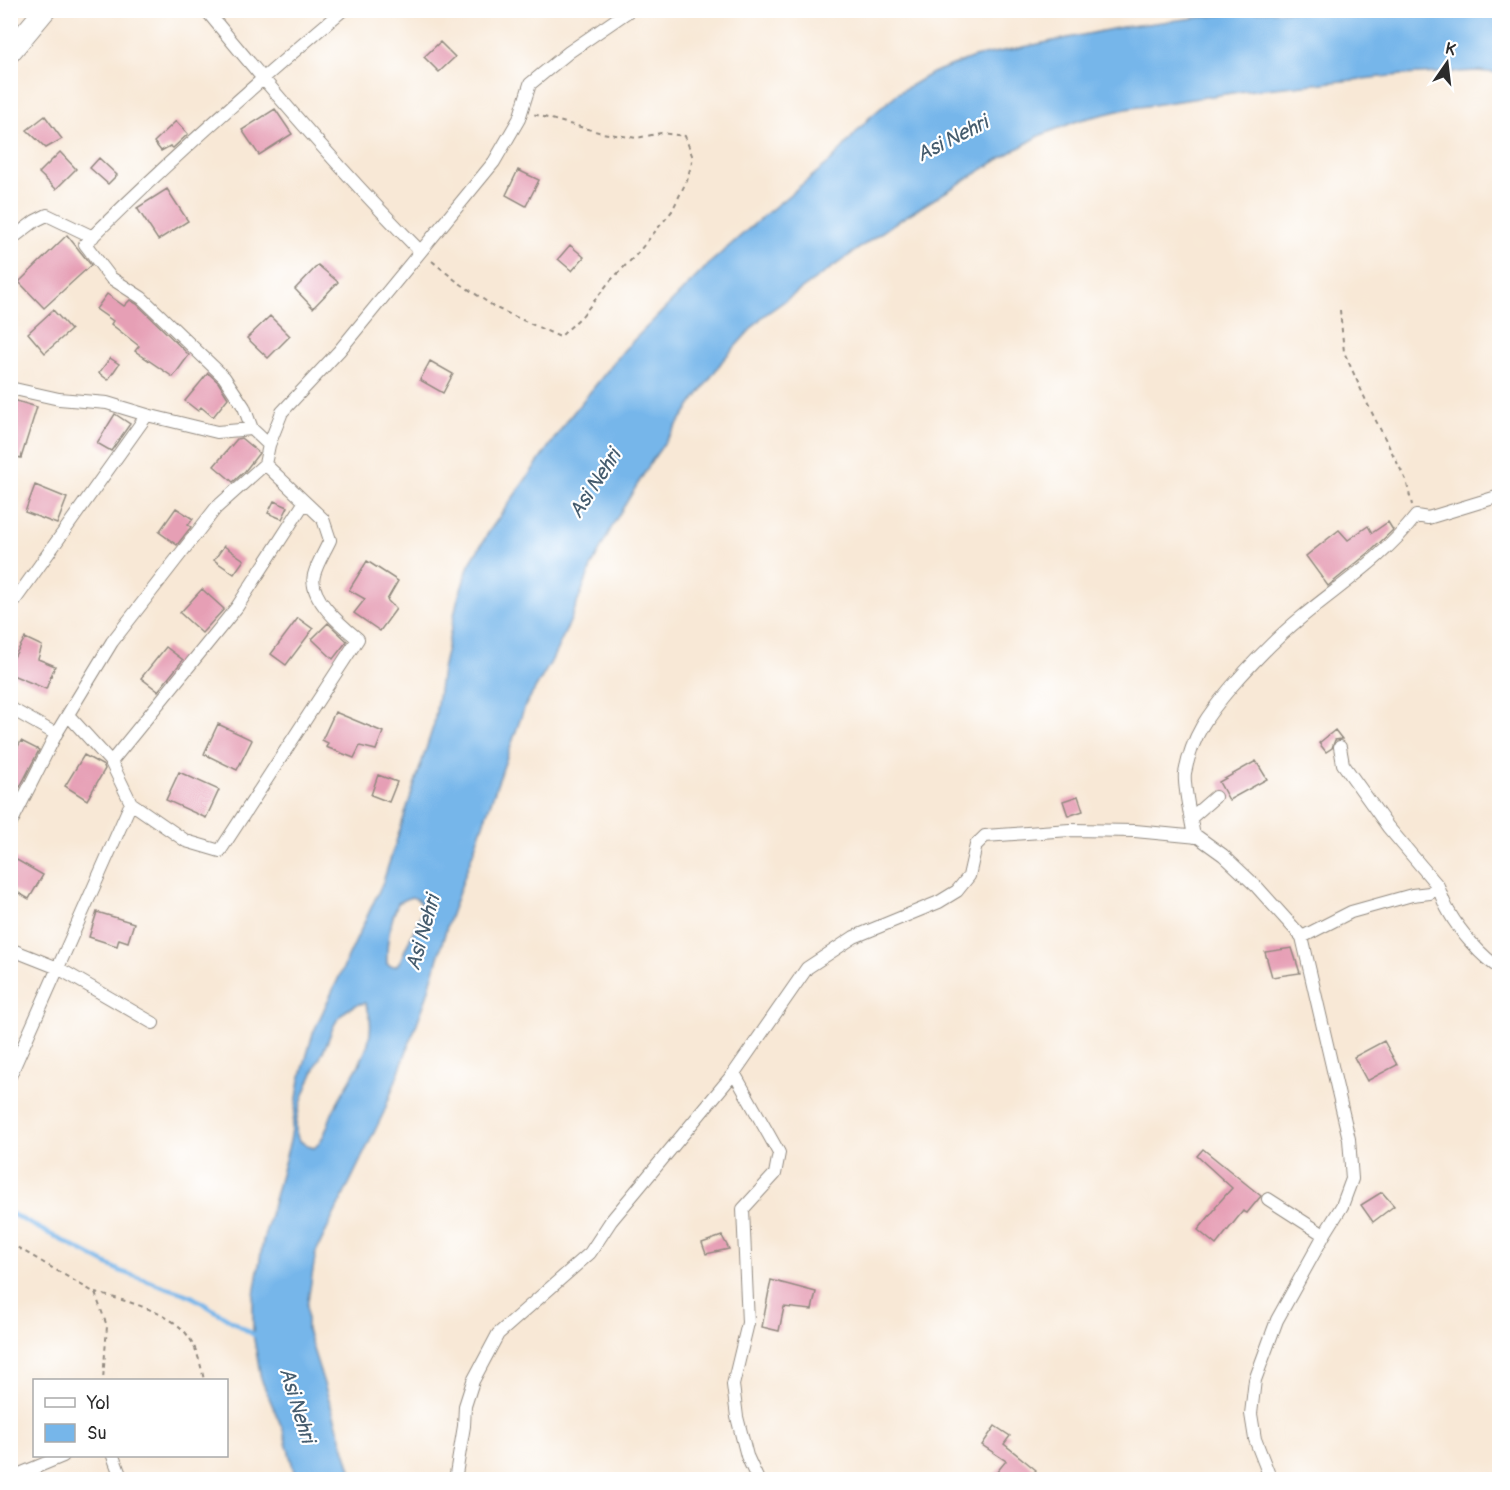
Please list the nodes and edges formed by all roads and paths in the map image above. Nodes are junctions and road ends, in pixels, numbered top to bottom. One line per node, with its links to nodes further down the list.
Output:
1 (45, 10): 5 (highway)
2 (206, 10): 6 (street)
3 (343, 10): 6 (street)
4 (630, 10): 7 (street)
5 (10, 52)
6 (262, 79): 8 (street); 10 (street)
7 (522, 112): 10 (street); 10 (path)
8 (93, 237): 9 (street); 14 (street)
9 (10, 240)
10 (420, 251): 15 (street)
11 (1340, 310): 19 (path)
12 (10, 388): 13 (street)
13 (147, 415): 14 (street); 20 (street)
14 (252, 429): 15 (street)
15 (269, 445): 16 (street)
16 (265, 464): 18 (street); 22 (street)
17 (1500, 496): 19 (street)
18 (304, 503): 25 (street); 27 (street)
19 (1416, 516): 28 (street)
20 (10, 608)
21 (10, 708): 23 (street)
22 (68, 715): 23 (street); 25 (street)
23 (56, 734): 29 (street)
24 (1340, 747): 31 (street)
25 (111, 762): 27 (street)
26 (1215, 797): 28 (street)
27 (130, 803): 34 (street)
28 (1191, 818): 30 (street)
29 (10, 825)
30 (1194, 837): 32 (street); 37 (street)
31 (1438, 886): 32 (street); 35 (street)
32 (1302, 937): 40 (street)
33 (10, 949): 34 (street)
34 (58, 968): 36 (street); 38 (street)
35 (1500, 968)
36 (153, 1023)
37 (734, 1073): 49 (street); 50 (street)
38 (10, 1076)
39 (1268, 1199): 40 (street)
40 (1324, 1235): 51 (street)
41 (10, 1243): 42 (path)
42 (95, 1293): 43 (path); 44 (path)
43 (103, 1379)
44 (204, 1379)
45 (58, 1457): 47 (street)
46 (114, 1457): 48 (street)
47 (10, 1478)
48 (122, 1479)
49 (454, 1479)
50 (758, 1479)
51 (1272, 1479)

